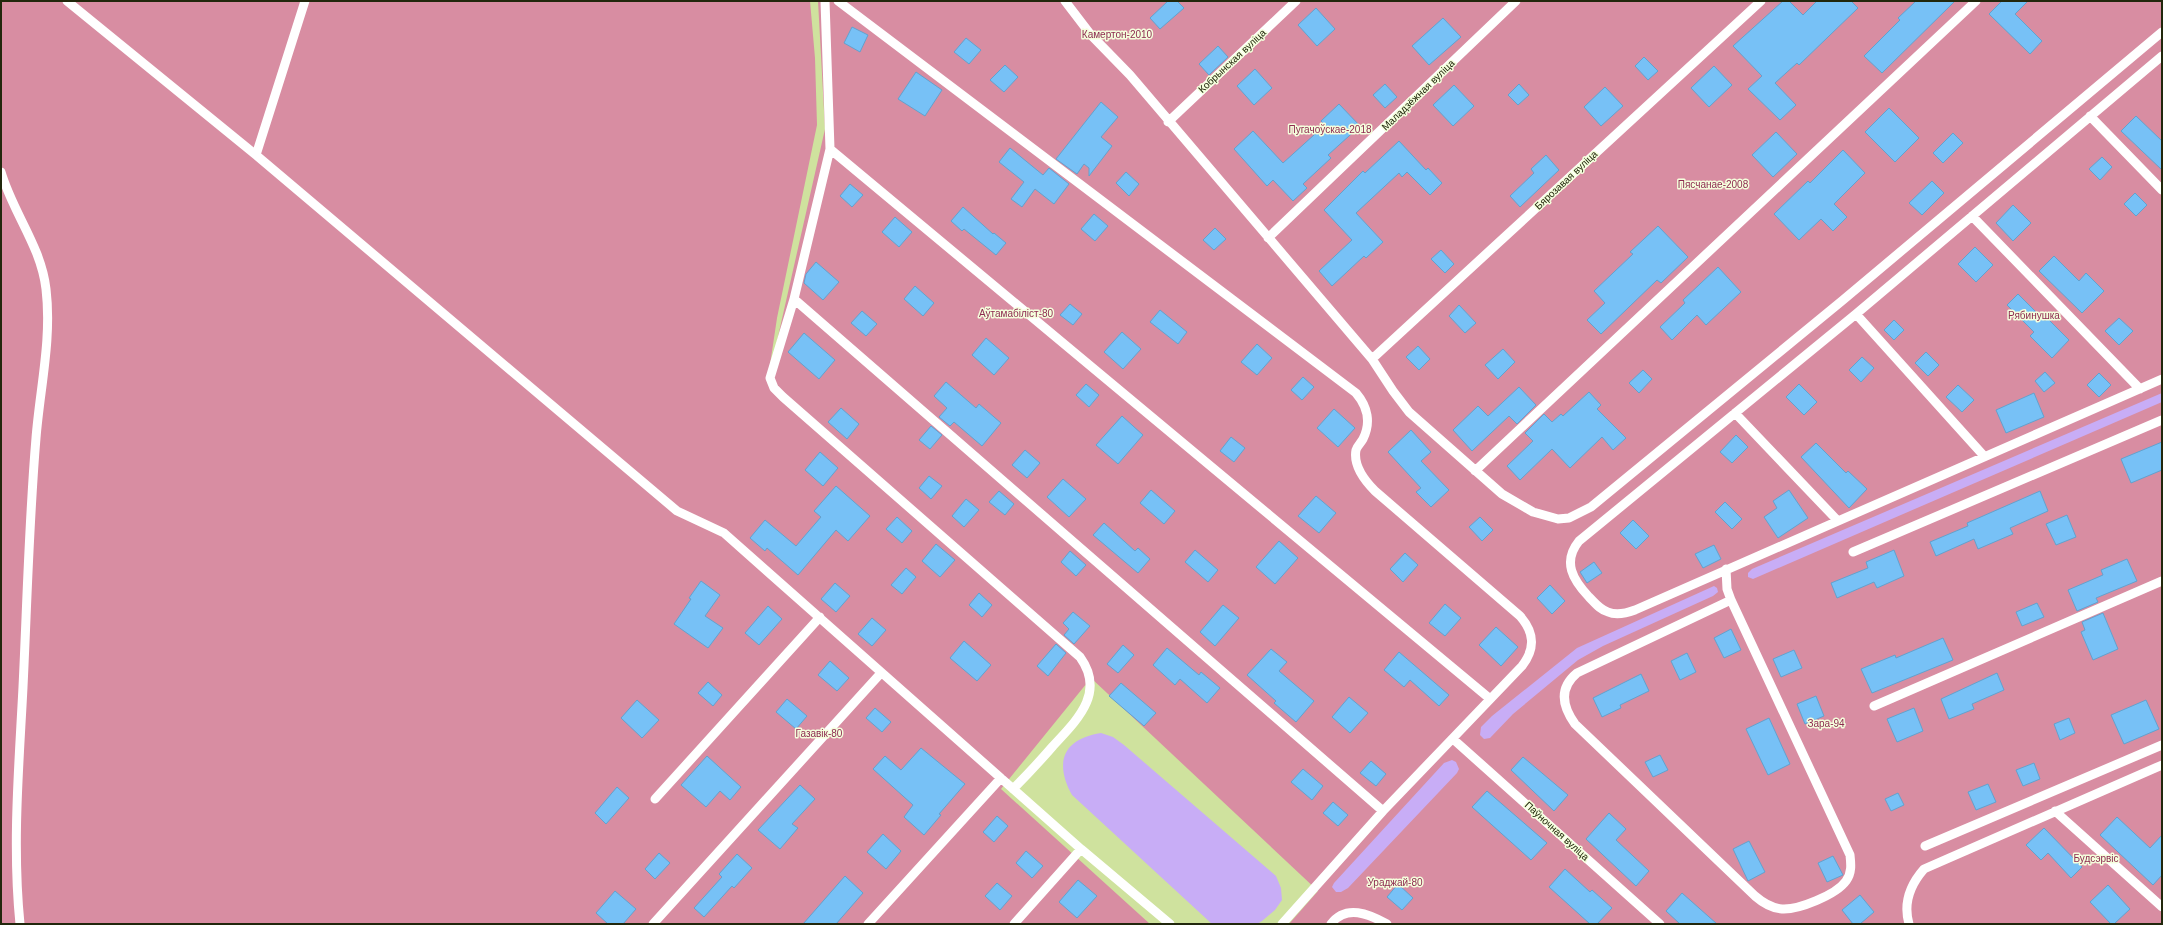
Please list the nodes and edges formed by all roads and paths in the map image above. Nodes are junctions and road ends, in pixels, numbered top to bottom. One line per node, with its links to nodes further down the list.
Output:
1 (67, 1): 15 (lane)
2 (305, 1): 15 (lane)
3 (825, 1): 14 (lane)
4 (838, 1): 36 (lane)
5 (1065, 1): 13 (lane)
6 (1296, 1): 13 (lane, Кобрынская вуліца)
7 (1516, 1): 19 (lane, Маладзёжная вуліца)
8 (1761, 1): 22 (lane, Бярозавая вуліца)
9 (1976, 1): 28 (lane)
10 (2162, 32): 28 (lane)
11 (2162, 56): 12 (lane)
12 (2090, 116): 17 (lane); 18 (lane)
13 (1168, 122): 19 (lane)
14 (830, 149): 20 (lane); 36 (lane)
15 (256, 155): 34 (lane)
16 (1, 172): 49 (lane)
17 (2162, 190)
18 (1972, 216): 21 (lane); 24 (lane)
19 (1268, 238): 22 (lane)
20 (794, 299): 42 (lane); 44 (lane)
21 (1856, 314): 25 (lane); 27 (lane)
22 (1372, 359): 28 (lane)
23 (2162, 379): 24 (lane)
24 (2140, 388): 27 (lane)
25 (1735, 413): 29 (lane); 31 (lane)
26 (2162, 420): 30 (lane)
27 (1984, 456): 29 (lane)
28 (1474, 471)
29 (1838, 520): 31 (lane)
30 (1853, 552)
31 (1726, 569): 33 (lane)
32 (2162, 581): 37 (lane)
33 (1731, 600): 33 (lane)
34 (820, 617): 35 (lane); 43 (lane)
35 (881, 673): 41 (lane); 50 (lane)
36 (1489, 698): 38 (lane)
37 (1874, 706)
38 (1453, 739): 44 (lane); 57 (lane, Паўночная вуліца)
39 (2162, 745): 46 (lane)
40 (2162, 765): 45 (lane)
41 (1001, 778): 42 (lane); 51 (lane)
42 (1013, 789): 47 (lane)
43 (655, 799)
44 (1383, 811): 54 (lane)
45 (2055, 811): 48 (lane); 58 (lane)
46 (1925, 846)
47 (1081, 849): 52 (lane); 53 (lane)
48 (2162, 907)
49 (20, 924)
50 (653, 924)
51 (868, 924)
52 (1014, 924)
53 (1170, 924)
54 (1282, 924)
55 (1331, 924): 56 (lane)
56 (1387, 924)
57 (1660, 924)
58 (1909, 924)

